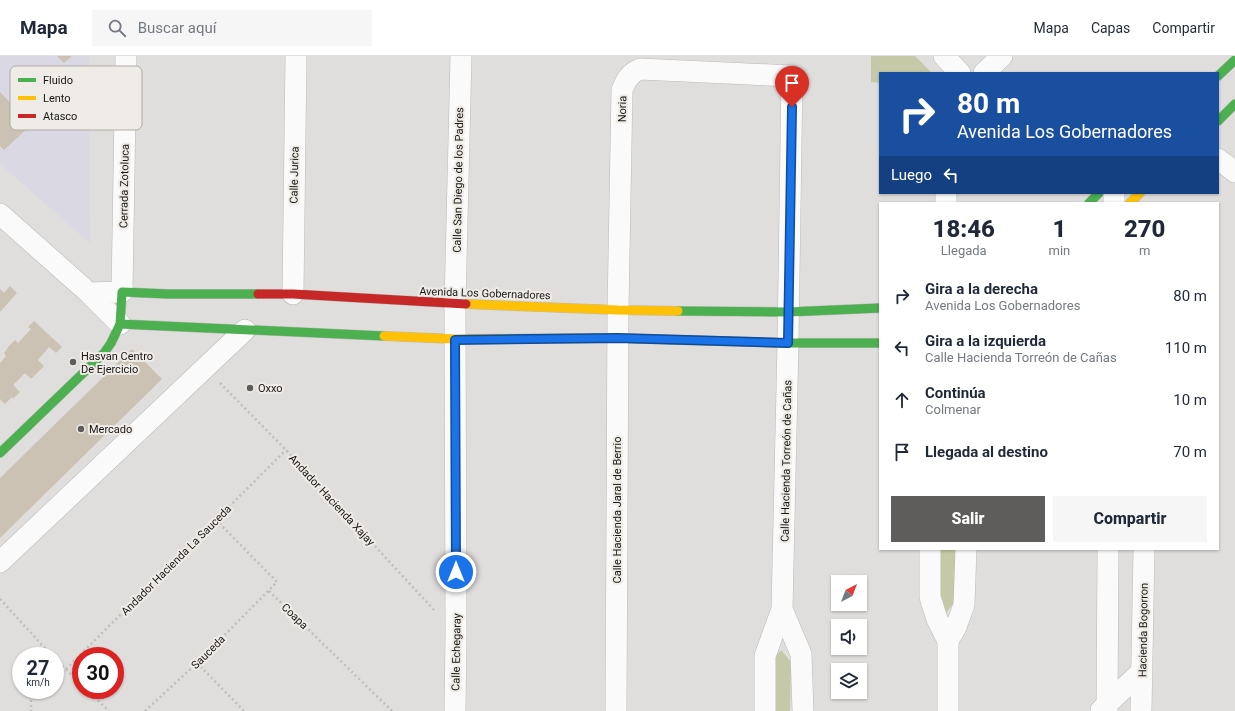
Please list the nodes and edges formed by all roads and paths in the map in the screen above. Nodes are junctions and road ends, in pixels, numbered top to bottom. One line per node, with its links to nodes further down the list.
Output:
1 (126, 56): 7 (street, Cerrada Zotoluca)
2 (296, 56): 24 (street, Calle Jurica)
3 (461, 56): 25 (street, Calle San Diego de los Padres)
4 (944, 56): 8 (street)
5 (1002, 56): 9 (street)
6 (1235, 60): 10 (street)
7 (126, 66)
8 (959, 72)
9 (985, 72)
10 (1219, 75)
11 (792, 76): 27 (street, Noria); 28 (street, Calle Hacienda Torreón de Cañas)
12 (1235, 104): 13 (street)
13 (1219, 120)
14 (125, 130): 23 (street, Cerrada Zotoluca)
15 (1219, 160): 16 (street)
16 (1235, 172)
17 (1098, 194): 19 (street)
18 (1139, 194): 20 (street)
19 (1090, 202)
20 (1131, 202)
21 (0, 214): 22 (street)
22 (89, 292): 23 (street); 29 (street)
23 (122, 292): 24 (street, Avenida Los Gobernadores); 29 (street)
24 (293, 294): 25 (street, Avenida Los Gobernadores)
25 (455, 304): 27 (street, Avenida Los Gobernadores); 32 (street, Calle Echegaray)
26 (879, 308): 28 (street, Avenida Los Gobernadores)
27 (618, 310): 28 (street, Avenida Los Gobernadores); 31 (street, Calle Hacienda Jaral de Berrio)
28 (788, 312): 33 (street, Calle Hacienda Torreón de Cañas)
29 (120, 324): 30 (street); 37 (street)
30 (245, 330): 32 (street); 35 (street)
31 (618, 338): 32 (street); 33 (street); 63 (street, Calle Hacienda Jaral de Berrio)
32 (455, 340): 62 (street, Calle Echegaray)
33 (788, 343): 34 (street); 46 (street, Calle Hacienda Torreón de Cañas)
34 (879, 343)
35 (205, 368): 36 (path, Andador Hacienda Xajay); 43 (street)
36 (286, 450): 38 (path, Andador Hacienda La Sauceda); 47 (path, Andador Hacienda Xajay)
37 (0, 453)
38 (216, 520): 44 (path); 51 (path, Andador Hacienda La Sauceda)
39 (930, 550): 48 (street)
40 (966, 550): 48 (street)
41 (1108, 550): 56 (street)
42 (1144, 550): 52 (street, Hacienda Bogorron)
43 (0, 562)
44 (269, 591): 50 (path, Sauceda); 61 (path, Coapa)
45 (0, 599): 49 (path)
46 (782, 609): 64 (street, Calle Hacienda Torreón de Cañas); 65 (street, Calle Hacienda Torreón de Cañas)
47 (435, 611)
48 (948, 641): 66 (street)
49 (43, 647)
50 (197, 663): 59 (path, Sauceda); 60 (path)
51 (66, 670): 53 (path)
52 (1142, 671): 56 (street); 67 (street, Hacienda Bogorron)
53 (72, 676)
54 (31, 699): 57 (path)
55 (96, 699): 58 (path)
56 (1104, 709)
57 (31, 711)
58 (109, 711)
59 (145, 711)
60 (244, 711)
61 (392, 711)
62 (455, 711)
63 (616, 711)
64 (765, 711)
65 (803, 711)
66 (948, 711)
67 (1141, 711)

